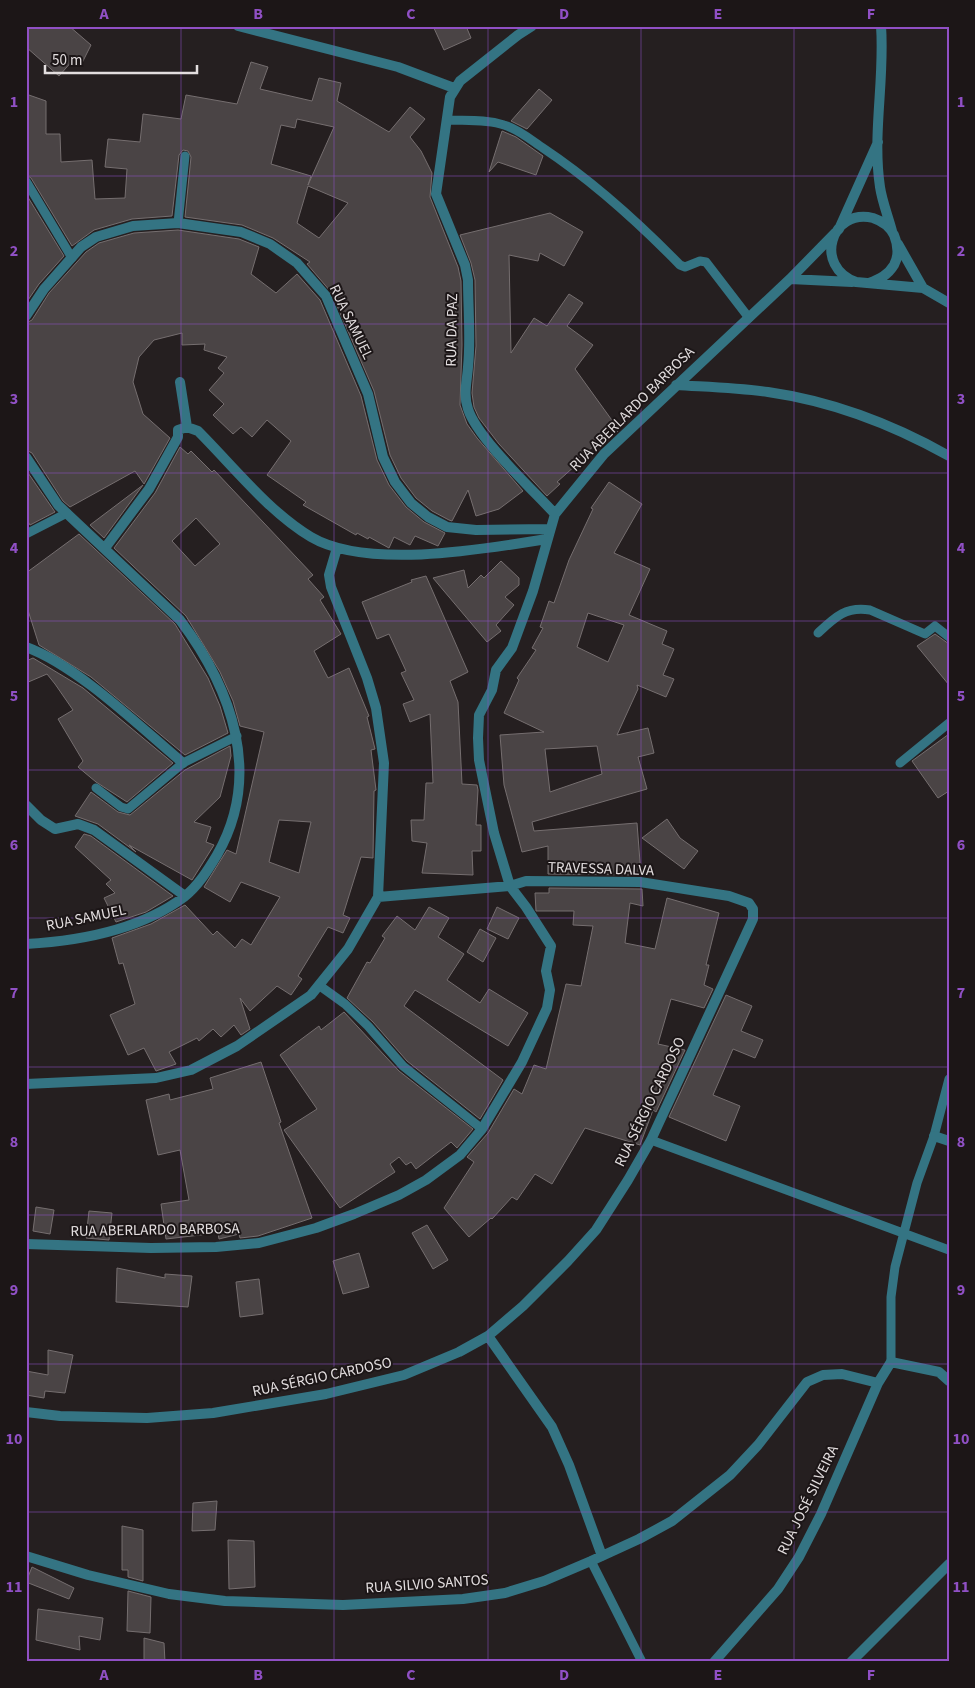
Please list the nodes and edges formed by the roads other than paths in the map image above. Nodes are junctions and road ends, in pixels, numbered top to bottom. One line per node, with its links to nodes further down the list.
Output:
1 (238, 26): 4 (street)
2 (532, 26): 4 (street)
3 (881, 26): 6 (street)
4 (454, 88): 5 (street, RUA DA PAZ)
5 (447, 120): 19 (lane); 26 (street, RUA DA PAZ)
6 (878, 142): 10 (street); 11 (street)
7 (185, 156): 9 (lane)
8 (26, 181): 12 (lane)
9 (178, 223): 12 (street, RUA SAMUEL); 27 (street, RUA SAMUEL)
10 (839, 229): 11 (street); 13 (street, RUA ABERLARDO BARBOSA); 14 (street)
11 (894, 236): 15 (street); 16 (street)
12 (72, 258): 18 (street, RUA SAMUEL)
13 (790, 279): 14 (street); 19 (street, RUA ABERLARDO BARBOSA)
14 (856, 282): 15 (street)
15 (869, 283): 16 (street)
16 (923, 288): 17 (street)
17 (949, 303)
18 (26, 316)
19 (749, 318): 21 (street, RUA ABERLARDO BARBOSA)
20 (180, 382): 22 (street)
21 (676, 385): 23 (street); 26 (street, RUA ABERLARDO BARBOSA)
22 (187, 427): 30 (street); 31 (street)
23 (949, 456)
24 (26, 457): 25 (street, RUA SAMUEL)
25 (67, 513): 28 (lane); 30 (street, RUA SAMUEL)
26 (556, 514): 27 (street, RUA ABERLARDO BARBOSA)
27 (550, 529): 29 (street, RUA ABERLARDO BARBOSA)
28 (26, 534)
29 (547, 539): 31 (street); 41 (street, RUA ABERLARDO BARBOSA)
30 (106, 548): 36 (street, RUA SAMUEL)
31 (337, 548): 43 (street)
32 (818, 633): 33 (lane)
33 (949, 637)
34 (26, 647): 37 (street)
35 (949, 723): 38 (lane)
36 (237, 736): 37 (lane); 42 (street, RUA SAMUEL)
37 (182, 763): 39 (lane)
38 (900, 764)
39 (96, 788)
40 (26, 805): 42 (street)
41 (510, 886): 43 (street, TRAVESSA DALVA); 44 (street, TRAVESSA DALVA); 49 (street, RUA ABERLARDO BARBOSA)
42 (185, 896): 45 (street, RUA SAMUEL)
43 (378, 897): 46 (street)
44 (749, 904): 51 (street, RUA SÉRGIO CARDOSO)
45 (26, 944)
46 (320, 986): 48 (street); 49 (lane)
47 (949, 1079): 50 (lane)
48 (26, 1084)
49 (482, 1129): 54 (street, RUA ABERLARDO BARBOSA)
50 (934, 1136): 52 (street); 53 (lane)
51 (651, 1140): 53 (lane); 56 (street, RUA SÉRGIO CARDOSO)
52 (949, 1141)
53 (903, 1233): 55 (lane); 57 (lane)
54 (26, 1244)
55 (949, 1250)
56 (488, 1336): 60 (street, RUA SÉRGIO CARDOSO); 62 (street)
57 (891, 1362): 58 (street); 59 (street, RUA JOSÉ SILVEIRA)
58 (949, 1381)
59 (878, 1383): 62 (street, RUA SILVIO SANTOS); 66 (street, RUA JOSÉ SILVEIRA)
60 (26, 1412)
61 (26, 1556): 63 (street, RUA SILVIO SANTOS)
62 (602, 1556): 63 (street, RUA SILVIO SANTOS)
63 (591, 1561): 65 (lane)
64 (949, 1564): 67 (street)
65 (642, 1662)
66 (714, 1662)
67 (852, 1662)

